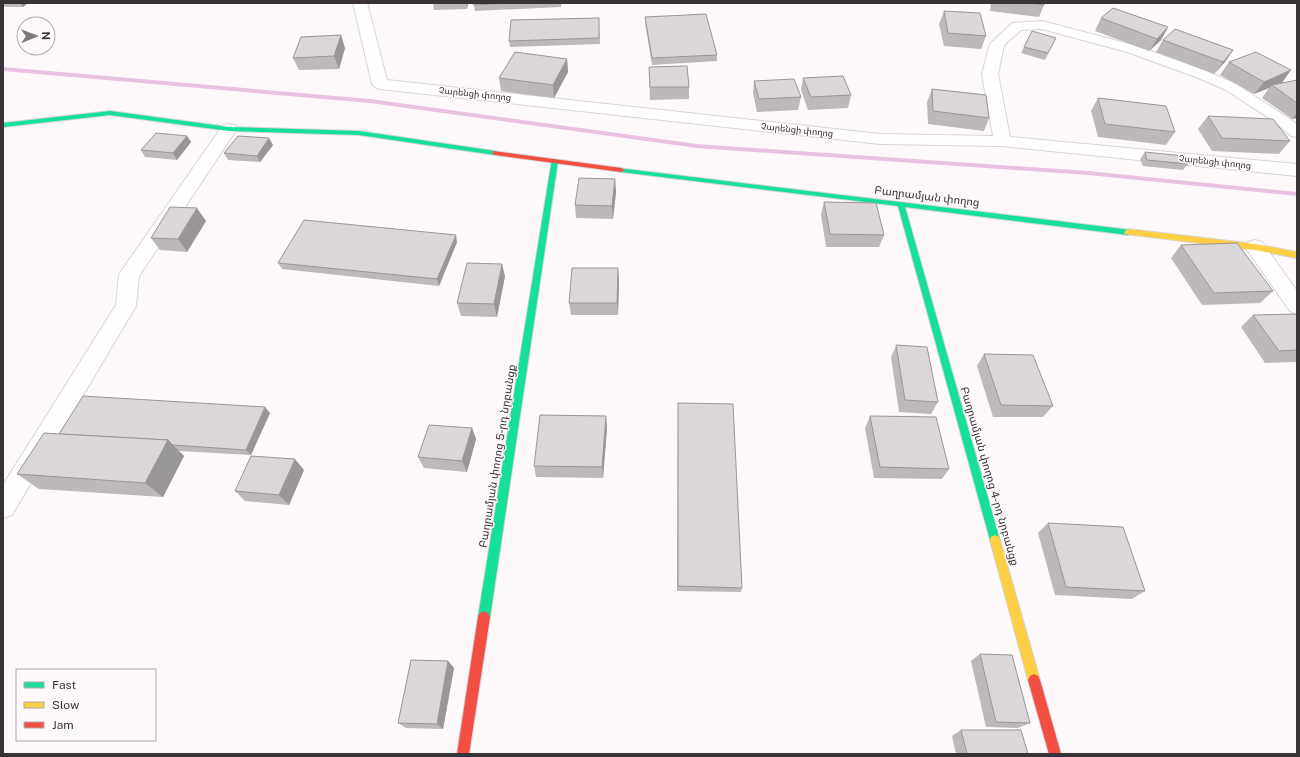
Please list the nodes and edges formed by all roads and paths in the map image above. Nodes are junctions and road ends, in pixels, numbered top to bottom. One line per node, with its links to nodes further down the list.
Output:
1 (360, 3): 5 (street, Չարենցի փողոց)
2 (3, 125): 3 (street, Բաղրամյան փողոց)
3 (229, 129): 6 (street, Բաղրամյան փողոց); 12 (street)
4 (1297, 132): 5 (street)
5 (1002, 141): 7 (street, Չարենցի փողոց)
6 (554, 161): 8 (street, Բաղրամյան փողոց); 13 (street, Բաղրամյան փողոց 5-րդ նրբանցք)
7 (1297, 170)
8 (901, 205): 9 (street, Բաղրամյան փողոց); 14 (street, Բաղրամյան փողոց 4-րդ նրբանցք)
9 (1255, 247): 10 (street, Բաղրամյան փողոց); 11 (street)
10 (1297, 255)
11 (1297, 306)
12 (3, 507)
13 (463, 754)
14 (1055, 754)

